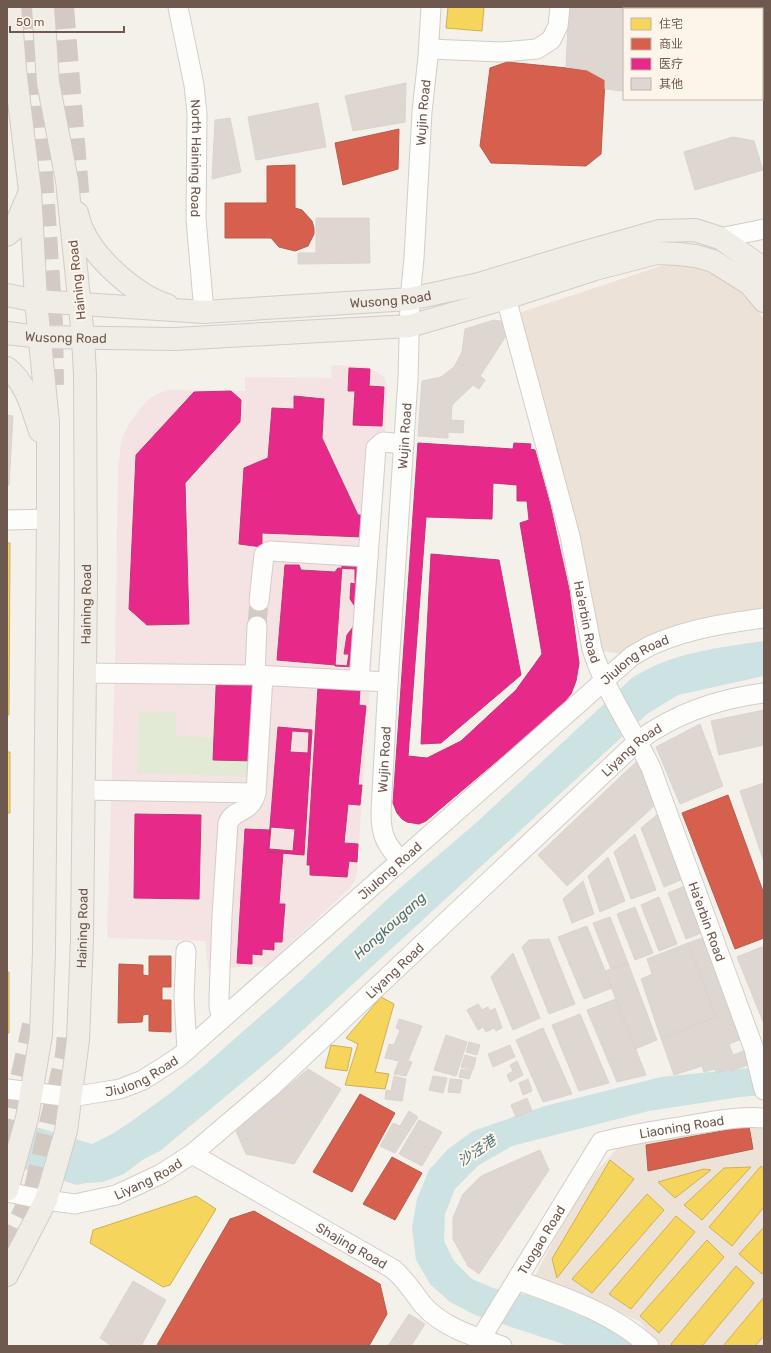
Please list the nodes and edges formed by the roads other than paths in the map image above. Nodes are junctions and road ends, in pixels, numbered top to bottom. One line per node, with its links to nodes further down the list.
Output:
1 (10, 7): 8 (main road)
2 (43, 7): 7 (main road, Haining Road)
3 (178, 7): 19 (street, North Haining Road)
4 (431, 7): 6 (street, Wujin Road)
5 (560, 7): 6 (street)
6 (429, 49): 15 (street, Wujin Road)
7 (67, 181): 18 (main road, Haining Road); 19 (main road)
8 (30, 191): 10 (main road); 16 (main road)
9 (764, 229): 11 (street, Wusong Road)
10 (7, 235)
11 (720, 238): 12 (main road); 15 (main road, Wusong Road)
12 (764, 271)
13 (7, 295): 16 (main road, Wusong Road)
14 (506, 298): 17 (main road, Wusong Road); 20 (main road, Wusong Road); 37 (street, Ha'erbin Road)
15 (410, 299): 19 (main road, Wusong Road); 20 (street, Wujin Road)
16 (36, 301): 18 (main road, Wusong Road); 22 (main road)
17 (764, 301)
18 (79, 304): 19 (main road, Wusong Road); 23 (main road, Haining Road)
19 (196, 311)
20 (410, 326): 23 (main road, Wusong Road); 25 (street, Wujin Road)
21 (7, 333): 22 (main road, Wusong Road)
22 (40, 337): 23 (main road, Wusong Road); 26 (main road)
23 (84, 338): 33 (main road, Haining Road)
24 (7, 368): 26 (main road)
25 (404, 444): 29 (street); 36 (street, Wujin Road)
26 (48, 463): 27 (main road)
27 (48, 519): 28 (street); 48 (main road)
28 (7, 520)
29 (368, 557): 30 (street); 35 (street)
30 (258, 601)
31 (764, 618): 37 (street, Jiulong Road)
32 (257, 626): 34 (street)
33 (85, 673): 34 (street); 40 (main road, Haining Road)
34 (259, 676): 35 (street); 41 (street)
35 (359, 680): 36 (street)
36 (388, 682): 42 (street, Wujin Road)
37 (607, 687): 39 (street, Ha'erbin Road); 42 (street, Jiulong Road)
38 (764, 693): 39 (street, Liyang Road)
39 (636, 736): 47 (street, Ha'erbin Road); 52 (street, Liyang Road)
40 (83, 790): 41 (street); 49 (main road, Haining Road)
41 (256, 793): 44 (street)
42 (400, 860): 44 (street, Jiulong Road)
43 (186, 951): 45 (street)
44 (222, 1019): 45 (street, Jiulong Road)
45 (187, 1050): 49 (street, Jiulong Road)
46 (7, 1089): 48 (street, Jiulong Road)
47 (764, 1090)
48 (32, 1093): 49 (street, Jiulong Road); 53 (main road)
49 (71, 1097): 54 (main road, Haining Road)
50 (764, 1118): 51 (street, Liaoning Road)
51 (601, 1142): 56 (street, Tuogao Road)
52 (192, 1154): 54 (street, Liyang Road); 57 (street, Shajing Road)
53 (9, 1185): 54 (street, Liyang Road)
54 (48, 1194): 55 (main road, Haining Road)
55 (7, 1275)
56 (513, 1286): 57 (street, Tuogao Road); 59 (street)
57 (485, 1332): 58 (street, Shajing Road)
58 (502, 1346)
59 (650, 1346)

